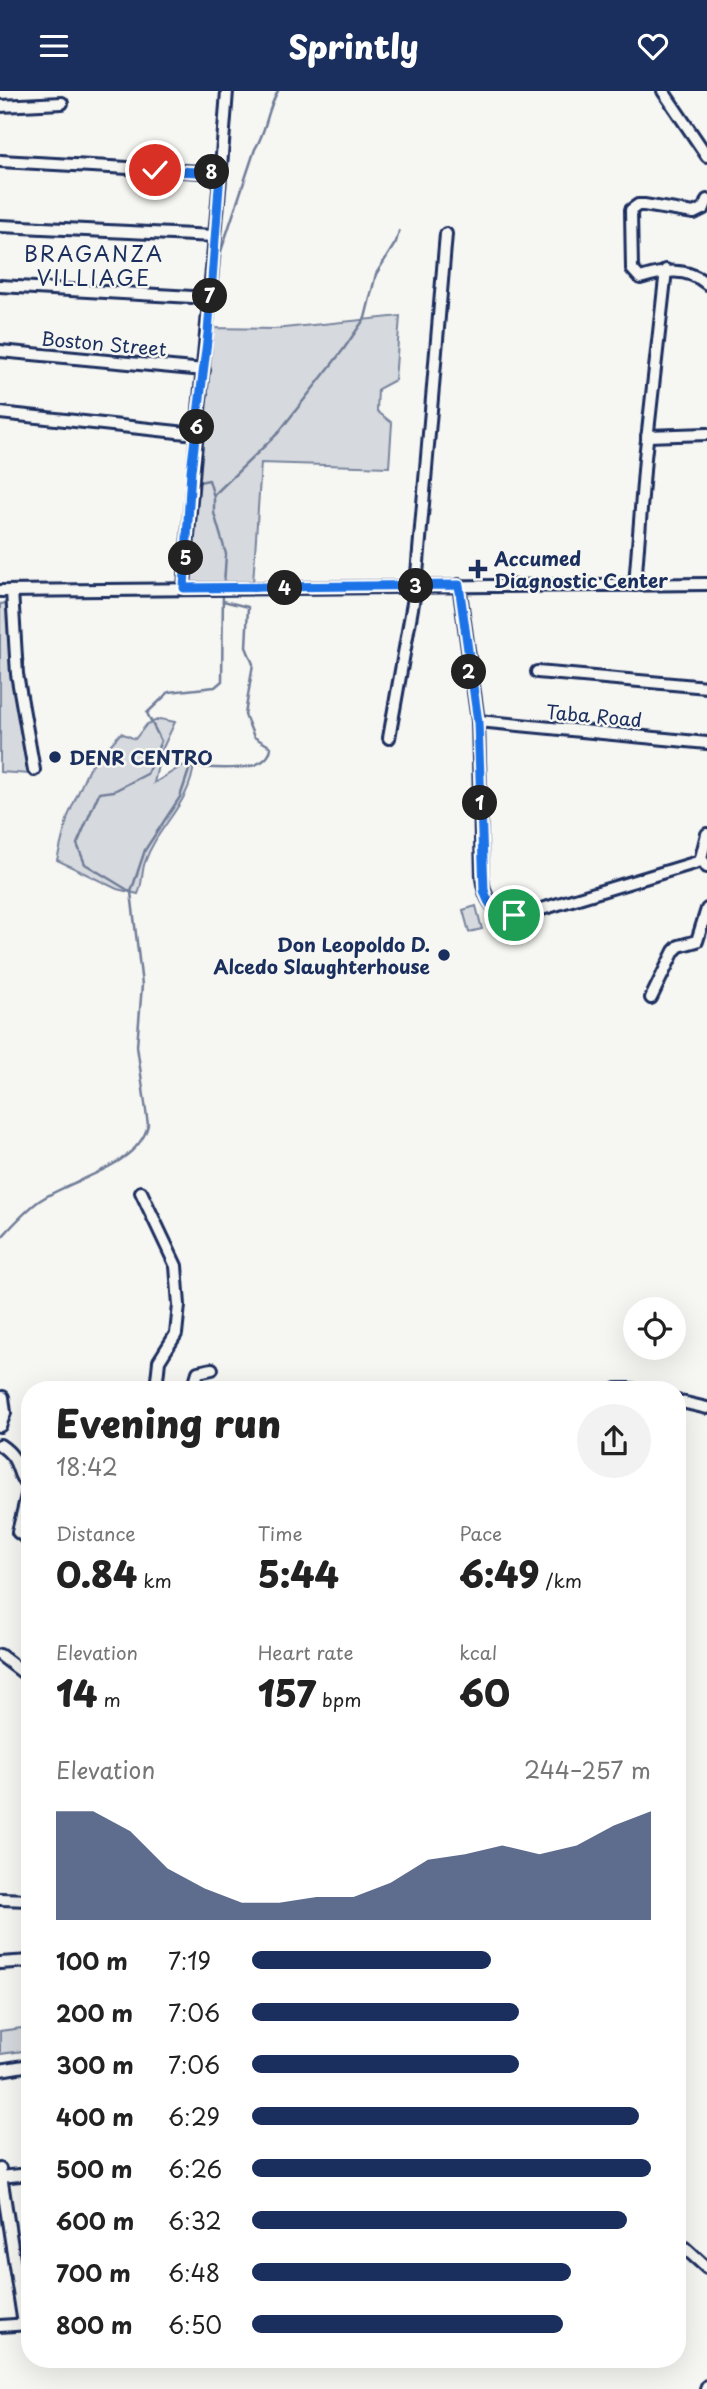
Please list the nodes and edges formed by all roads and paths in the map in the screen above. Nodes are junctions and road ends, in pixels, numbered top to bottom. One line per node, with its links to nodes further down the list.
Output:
1 (227, 91): 7 (street)
2 (663, 91): 5 (street)
3 (62, 103): 4 (street)
4 (0, 106)
5 (707, 156)
6 (0, 161): 7 (street)
7 (220, 173): 11 (street)
8 (707, 200): 12 (street)
9 (0, 226): 11 (street)
10 (446, 234): 25 (street)
11 (215, 236): 15 (street)
12 (666, 270): 13 (street); 21 (street)
13 (707, 283)
14 (0, 286): 15 (street)
15 (210, 298): 17 (street)
16 (0, 351): 17 (street, Boston Street)
17 (204, 370): 19 (street)
18 (0, 413): 19 (street)
19 (196, 434): 26 (street)
20 (707, 434): 21 (street)
21 (647, 436): 24 (street)
22 (707, 584): 24 (street)
23 (459, 585): 24 (street); 25 (street); 31 (street)
24 (635, 585)
25 (416, 586): 26 (street); 32 (street)
26 (184, 588): 28 (street)
27 (0, 591): 28 (street)
28 (12, 591): 34 (street)
29 (537, 672): 30 (street)
30 (707, 687)
31 (478, 722): 33 (street, Taba Road); 36 (street)
32 (389, 739)
33 (707, 743)
34 (34, 770)
35 (707, 834): 36 (street)
36 (704, 864)
37 (707, 909): 38 (street)
38 (650, 998)
39 (141, 1192): 41 (street)
40 (212, 1369): 42 (street)
41 (157, 1381)
42 (195, 1381)
43 (3, 1397): 46 (street)
44 (686, 1403): 45 (street)
45 (707, 1408)
46 (0, 1426)
47 (0, 1445): 48 (street)
48 (21, 1478)
49 (0, 1655): 50 (street)
50 (21, 1671)
51 (0, 1899): 52 (street)
52 (21, 1900)
53 (21, 1962): 54 (street)
54 (0, 1963)
55 (21, 2066): 56 (street)
56 (0, 2070)
57 (0, 2174): 58 (street); 61 (street)
58 (21, 2174)
59 (686, 2249): 60 (street)
60 (707, 2268)
61 (21, 2291)
62 (21, 2324): 63 (street)
63 (0, 2326)

